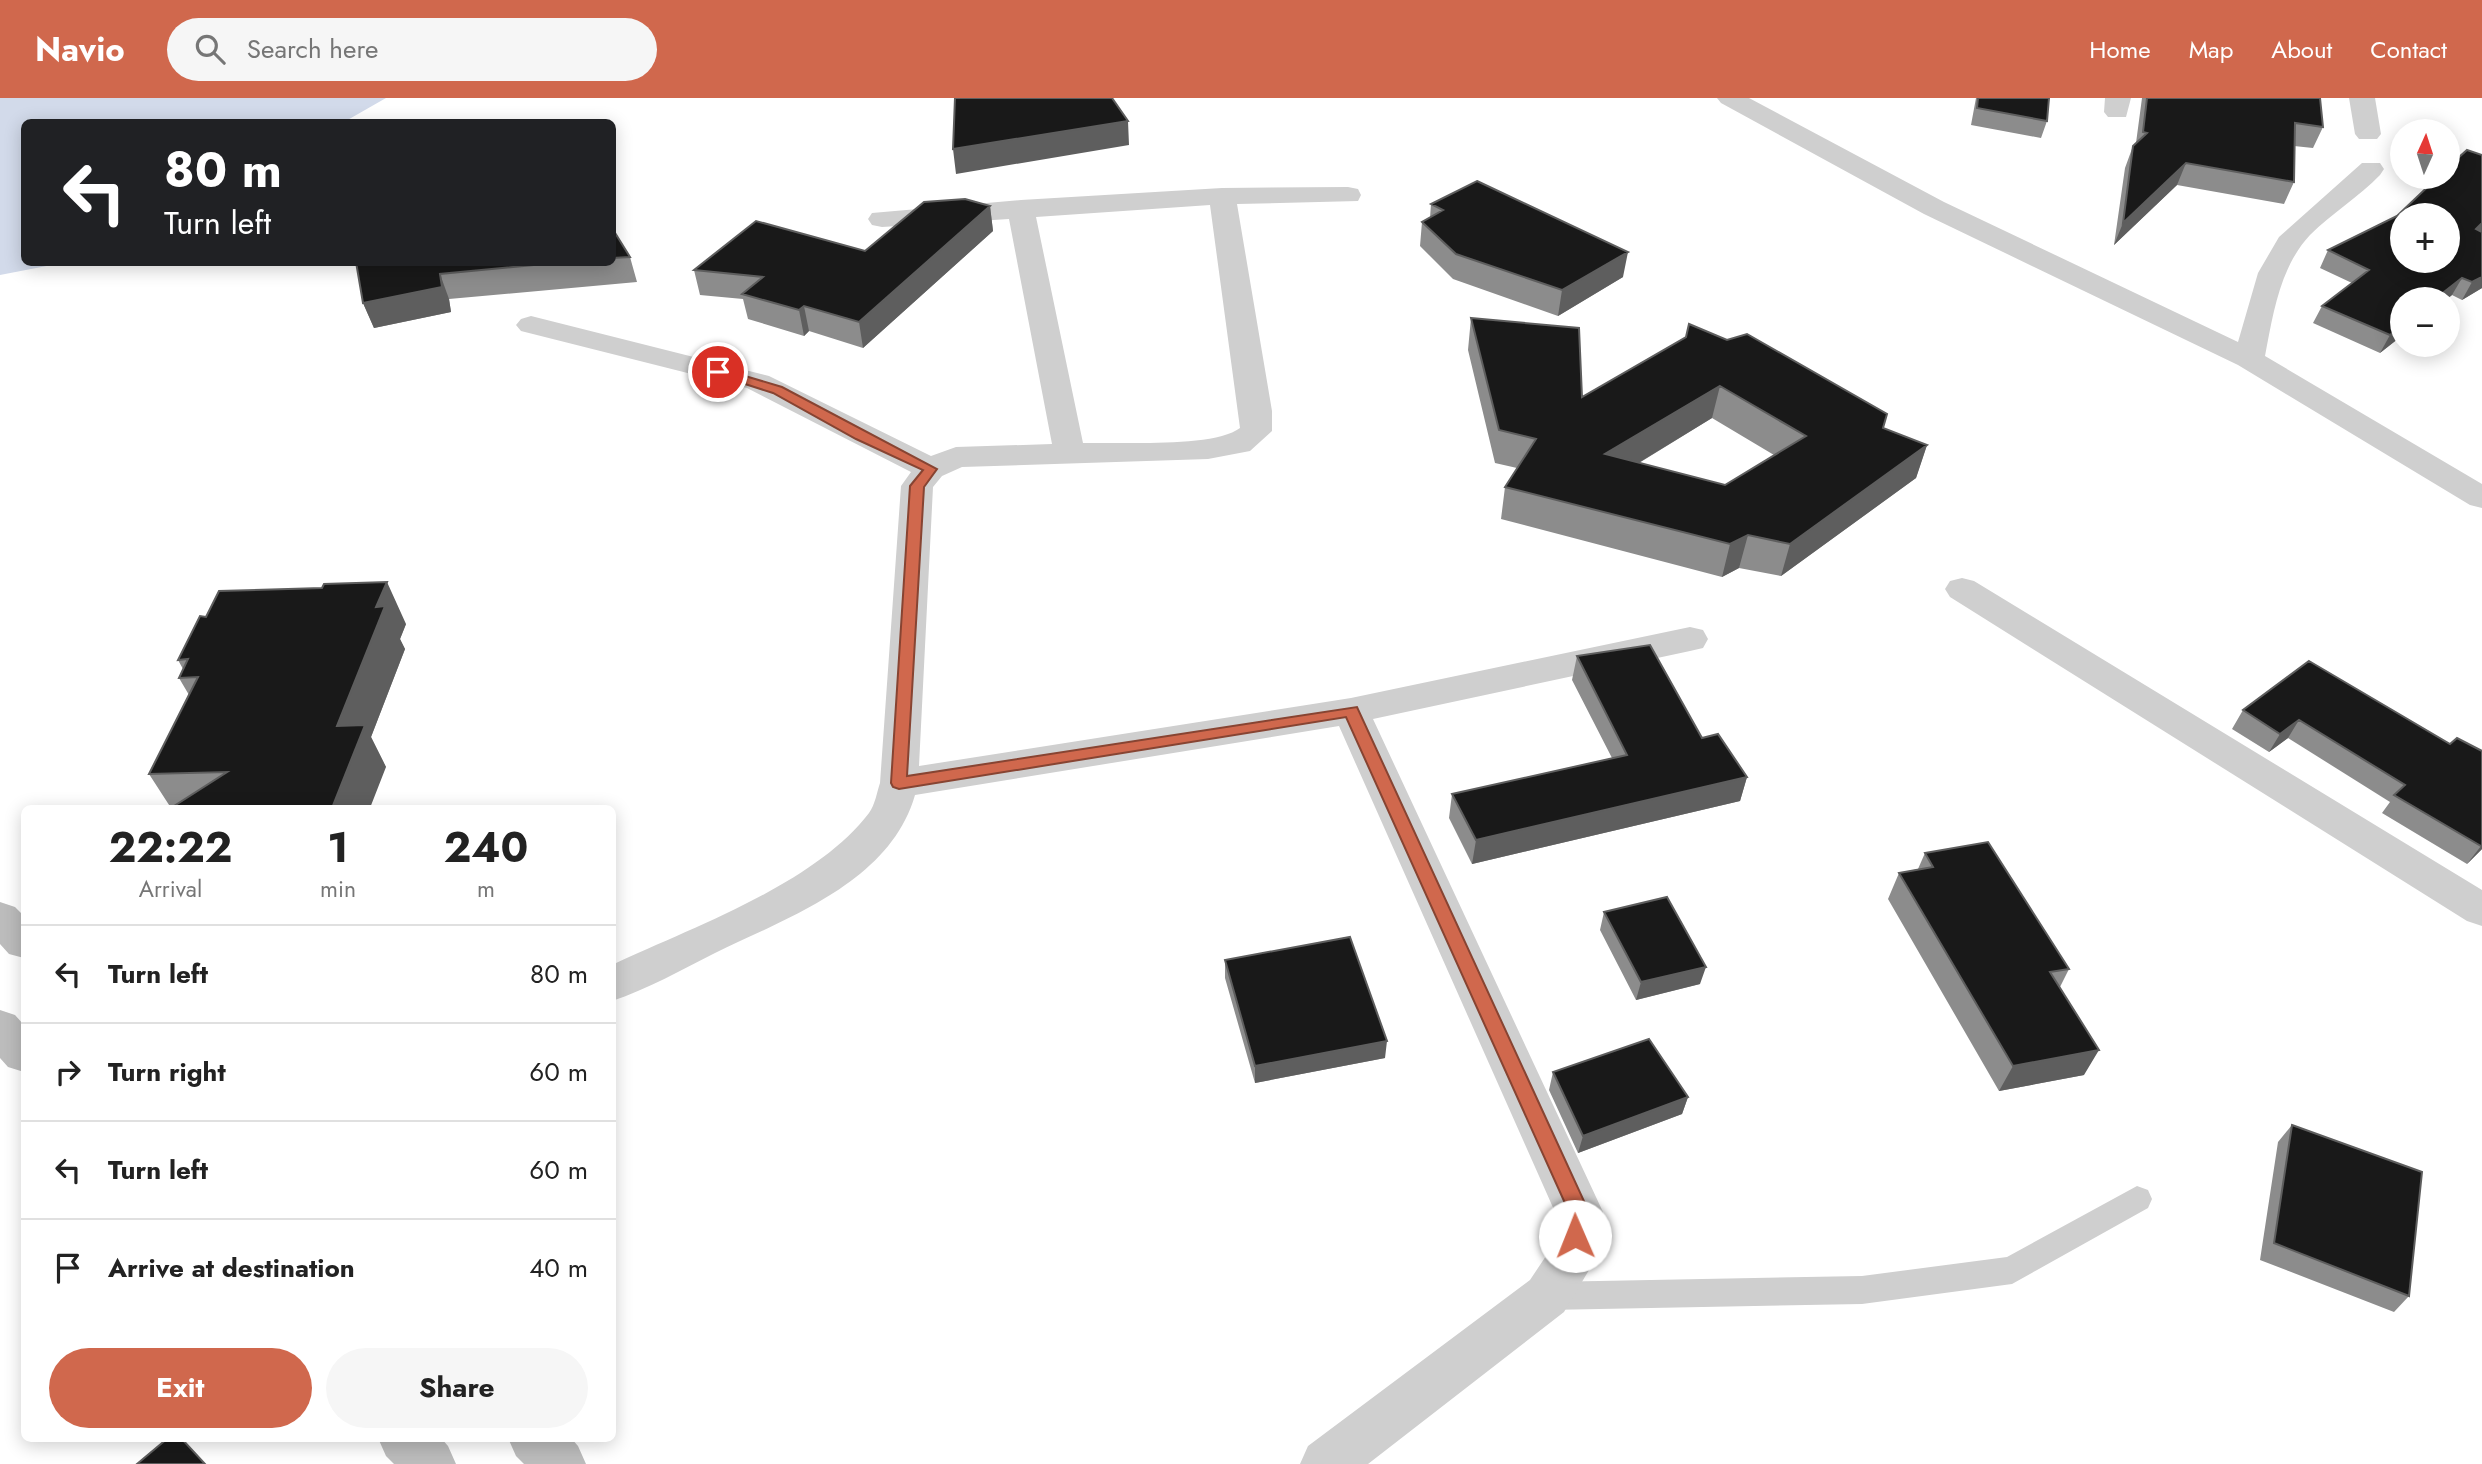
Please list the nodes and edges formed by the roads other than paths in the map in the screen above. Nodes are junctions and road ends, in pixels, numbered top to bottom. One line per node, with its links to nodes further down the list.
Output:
1 (1730, 98): 10 (street)
2 (2362, 98): 3 (street)
3 (2368, 134)
4 (2371, 169): 10 (street)
5 (1348, 195): 6 (street)
6 (1222, 196): 7 (street); 11 (street)
7 (1021, 208): 8 (street); 11 (street)
8 (882, 219)
9 (531, 325): 12 (street)
10 (2249, 359): 13 (street)
11 (1069, 452): 12 (street)
12 (931, 469): 17 (street)
13 (2482, 498)
14 (1962, 589): 18 (street)
15 (1690, 639): 16 (street)
16 (1351, 711): 17 (street); 25 (street)
17 (899, 783): 21 (street)
18 (2482, 910)
19 (0, 918): 20 (main road)
20 (21, 940)
21 (616, 982)
22 (0, 1028): 23 (main road)
23 (21, 1052)
24 (2137, 1199): 25 (lane)
25 (1547, 1296): 30 (street)
26 (408, 1442): 28 (main road)
27 (538, 1442): 29 (main road)
28 (430, 1464)
29 (560, 1464)
30 (1326, 1464)

